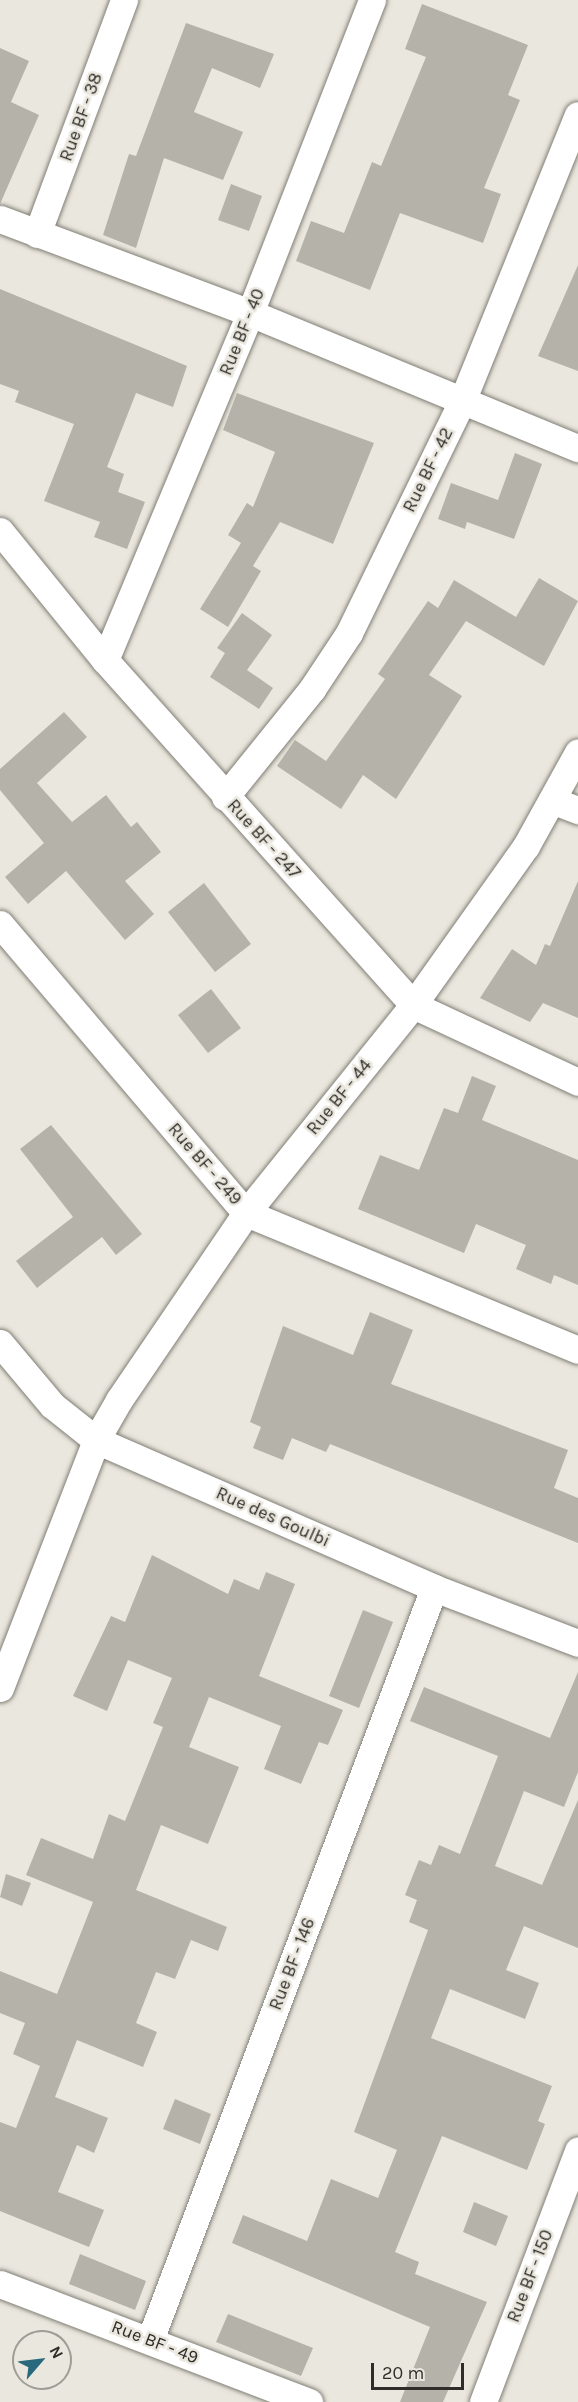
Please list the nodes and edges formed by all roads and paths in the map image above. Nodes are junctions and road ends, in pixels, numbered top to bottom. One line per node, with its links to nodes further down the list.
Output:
1 (124, 0): 5 (street, Rue BF - 38)
2 (372, 0): 6 (street, Rue BF - 40)
3 (578, 115): 7 (street, Rue BF - 42)
4 (0, 219): 5 (street)
5 (37, 234): 6 (street)
6 (250, 313): 7 (street); 10 (street, Rue BF - 40)
7 (464, 399): 8 (street); 12 (street, Rue BF - 42)
8 (578, 448)
9 (0, 531): 10 (street, Rue BF - 247)
10 (105, 660): 12 (street, Rue BF - 247)
11 (578, 752): 13 (street, Rue BF - 44)
12 (225, 797): 15 (street, Rue BF - 247)
13 (566, 806): 15 (street, Rue BF - 44)
14 (0, 924): 17 (street, Rue BF - 249)
15 (413, 1005): 16 (street, Rue BF - 247); 17 (street, Rue BF - 44)
16 (578, 1082)
17 (246, 1213): 19 (street, Rue BF - 249); 20 (street, Rue BF - 44)
18 (0, 1343): 20 (street, Rue des Goulbi)
19 (578, 1350)
20 (96, 1440): 21 (street, Rue des Goulbi); 23 (street, Rue BF - 44)
21 (434, 1588): 22 (street, Rue des Goulbi); 26 (street, Rue BF - 146)
22 (578, 1643)
23 (0, 1688)
24 (578, 2150): 28 (street, Rue BF - 150)
25 (0, 2284): 26 (street, Rue BF - 49)
26 (150, 2340): 27 (street, Rue BF - 49)
27 (309, 2402)
28 (483, 2402)

